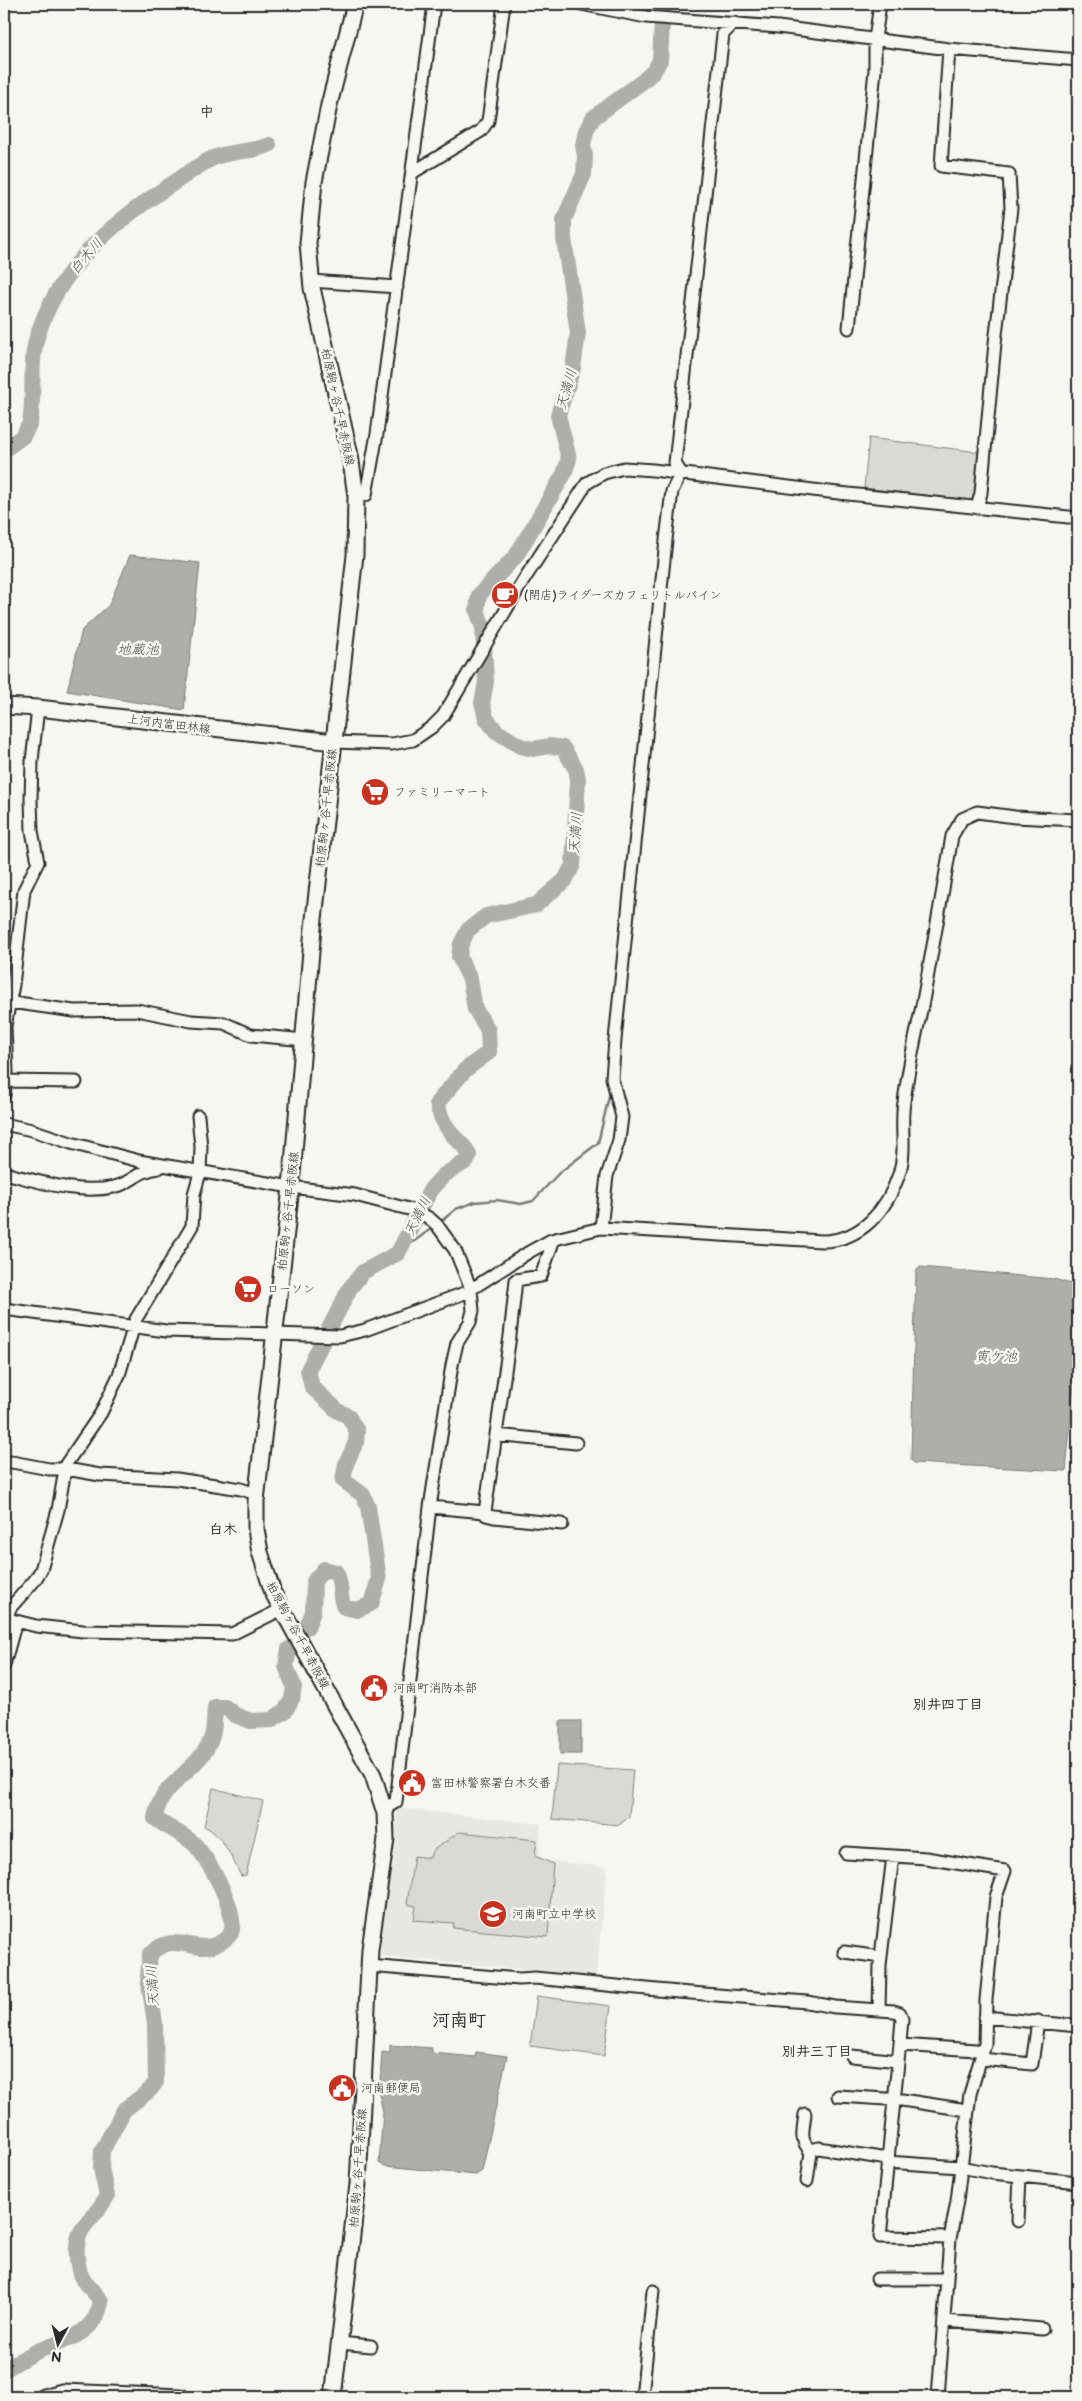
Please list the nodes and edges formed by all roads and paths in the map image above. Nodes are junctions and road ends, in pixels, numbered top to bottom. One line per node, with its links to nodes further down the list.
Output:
1 (355, 4): 11 (main road, 柏原駒ヶ谷千早赤阪線)
2 (434, 4): 10 (street)
3 (504, 4): 10 (street)
4 (582, 4): 6 (street)
5 (880, 4): 7 (street)
6 (734, 23): 7 (street); 14 (street)
7 (875, 39): 8 (street); 13 (street)
8 (949, 49): 9 (street); 16 (street)
9 (1078, 60)
10 (412, 173): 12 (street)
11 (311, 281): 12 (street); 15 (main road, 柏原駒ヶ谷千早赤阪線)
12 (397, 286): 15 (street)
13 (849, 328)
14 (681, 473): 16 (street); 20 (street); 33 (street)
15 (356, 496): 20 (main road, 柏原駒ヶ谷千早赤阪線)
16 (977, 508): 17 (street)
17 (1078, 518)
18 (4, 706): 19 (main road, 上河内富田林線)
19 (38, 708): 20 (main road, 上河内富田林線); 22 (street)
20 (334, 742): 23 (main road, 柏原駒ヶ谷千早赤阪線)
21 (1078, 820): 33 (street)
22 (7, 1001): 23 (street); 24 (street)
23 (305, 1040): 32 (main road, 柏原駒ヶ谷千早赤阪線)
24 (6, 1080): 25 (street); 26 (street)
25 (76, 1082)
26 (4, 1095)
27 (198, 1116): 31 (street)
28 (4, 1124): 29 (street)
29 (168, 1167): 30 (street); 31 (street)
30 (4, 1173)
31 (200, 1173): 32 (street); 37 (street)
32 (291, 1187): 35 (street); 38 (main road, 柏原駒ヶ谷千早赤阪線)
33 (601, 1228): 34 (street)
34 (551, 1240): 35 (street); 39 (street)
35 (471, 1290): 38 (street); 44 (street)
36 (4, 1309): 37 (street)
37 (133, 1327): 38 (street); 42 (street)
38 (275, 1334): 43 (main road, 柏原駒ヶ谷千早赤阪線)
39 (496, 1435): 40 (street); 45 (street)
40 (576, 1443)
41 (4, 1463): 42 (street)
42 (66, 1469): 43 (street); 48 (street)
43 (256, 1494): 47 (main road, 柏原駒ヶ谷千早赤阪線)
44 (430, 1507): 45 (street); 50 (street)
45 (485, 1512): 46 (street)
46 (562, 1524)
47 (282, 1609): 48 (street); 50 (main road, 柏原駒ヶ谷千早赤阪線)
48 (9, 1619): 49 (street)
49 (4, 1666)
50 (384, 1809): 55 (main road, 柏原駒ヶ谷千早赤阪線)
51 (846, 1853): 52 (street)
52 (892, 1856): 54 (street); 57 (street)
53 (844, 1952): 54 (street)
54 (882, 1956): 56 (street)
55 (369, 1966): 56 (street); 81 (main road, 柏原駒ヶ谷千早赤阪線)
56 (879, 2010): 60 (street)
57 (985, 2017): 58 (street); 62 (street)
58 (1038, 2022): 59 (street); 62 (street)
59 (1078, 2026)
60 (900, 2044): 62 (street); 63 (street)
61 (852, 2056): 63 (street)
62 (983, 2056): 66 (street)
63 (898, 2061): 65 (street)
64 (838, 2096): 65 (street)
65 (894, 2100): 66 (street); 69 (street)
66 (967, 2110): 70 (street)
67 (805, 2114): 68 (street)
68 (809, 2150): 69 (street); 72 (street)
69 (887, 2160): 70 (street); 75 (street)
70 (960, 2167): 71 (street); 75 (street)
71 (1020, 2176): 73 (street); 74 (street)
72 (807, 2181)
73 (1078, 2182)
74 (1018, 2221)
75 (950, 2238): 77 (street)
76 (877, 2279): 77 (street)
77 (946, 2279): 79 (street)
78 (653, 2291): 87 (street)
79 (945, 2320): 80 (street); 88 (street)
80 (1042, 2329)
81 (340, 2343): 82 (street); 86 (main road, 柏原駒ヶ谷千早赤阪線)
82 (371, 2346)
83 (147, 2396): 84 (main road); 85 (main road)
84 (44, 2397)
85 (181, 2397)
86 (333, 2397)
87 (642, 2397)
88 (938, 2397)

